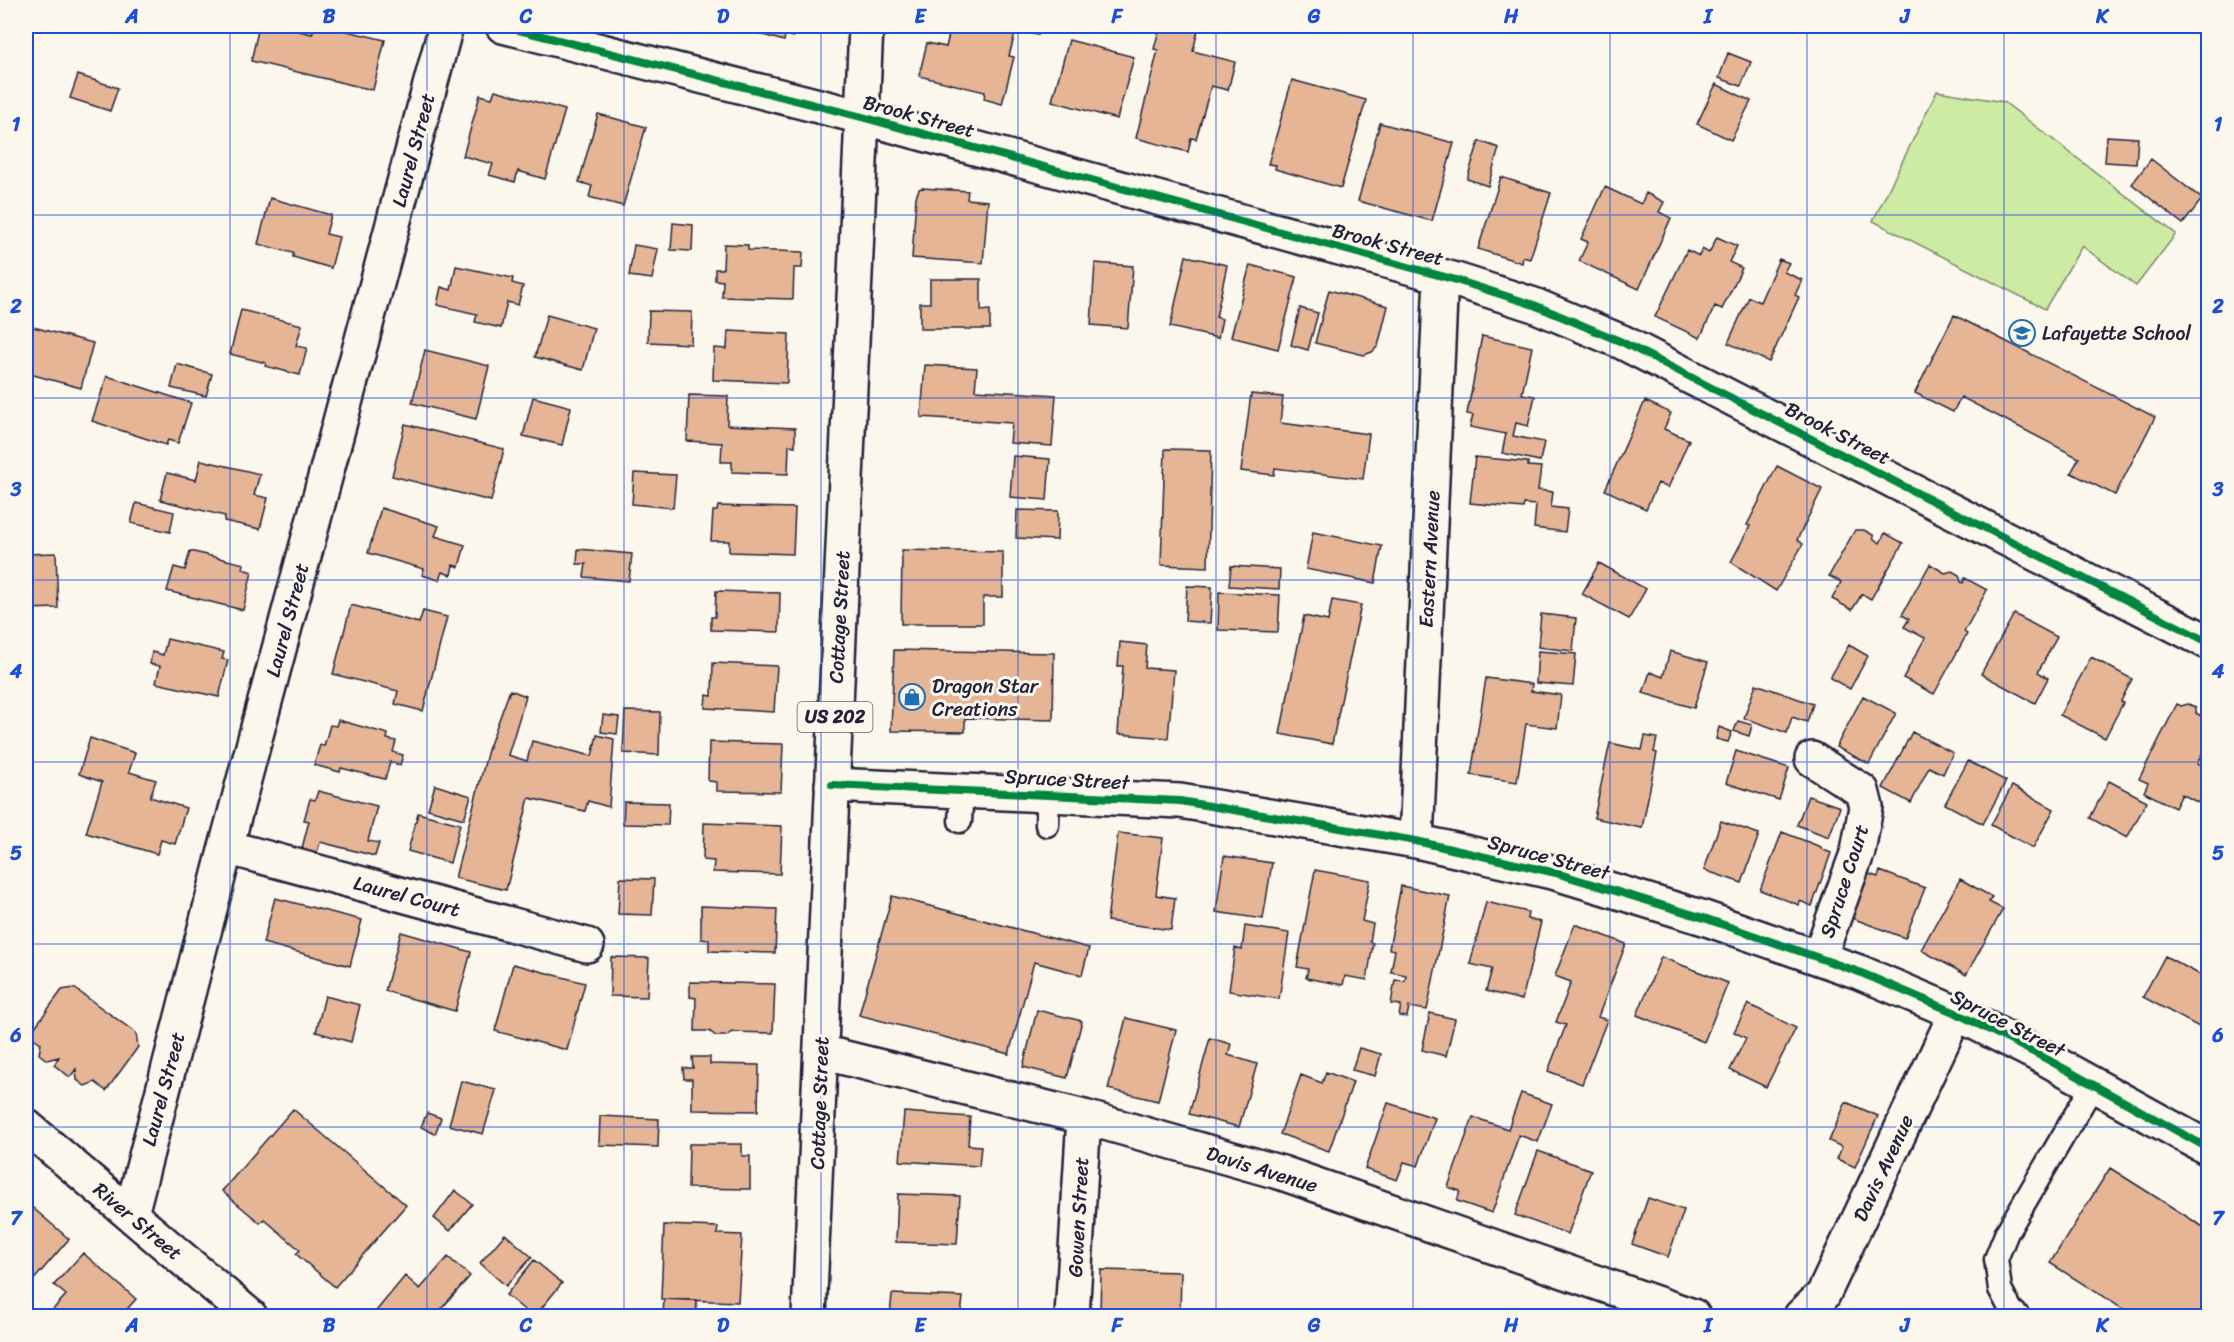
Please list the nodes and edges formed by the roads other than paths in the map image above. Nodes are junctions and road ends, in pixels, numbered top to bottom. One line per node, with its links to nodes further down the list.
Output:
1 (446, 26): 10 (main road, Laurel Street)
2 (502, 26): 4 (main road, Brook Street)
3 (866, 26): 4 (main road, Cottage Street / US 202)
4 (862, 117): 5 (main road, Brook Street); 8 (main road, Cottage Street / US 202)
5 (1441, 276): 6 (main road, Brook Street); 9 (main road, Eastern Avenue)
6 (2205, 630)
7 (1812, 759): 12 (main road, Spruce Court)
8 (832, 785): 9 (main road, Spruce Street); 14 (main road, Cottage Street / US 202)
9 (1416, 841): 12 (main road, Spruce Street)
10 (226, 847): 11 (main road, Laurel Court); 19 (main road, Laurel Street)
11 (587, 945)
12 (1819, 958): 13 (main road, Spruce Street)
13 (1956, 1013): 15 (main road, Spruce Street); 24 (main road, Davis Avenue)
14 (821, 1052): 16 (main road, Davis Avenue); 21 (main road, Cottage Street / US 202)
15 (2093, 1085): 18 (main road, Spruce Street); 25 (lane)
16 (1084, 1117): 22 (main road, Gowen Street); 23 (main road, Davis Avenue)
17 (26, 1126): 19 (main road, River Street)
18 (2208, 1148)
19 (131, 1214): 20 (main road, River Street)
20 (234, 1312)
21 (809, 1317)
22 (1072, 1317)
23 (1693, 1317)
24 (1801, 1317)
25 (2018, 1317)

